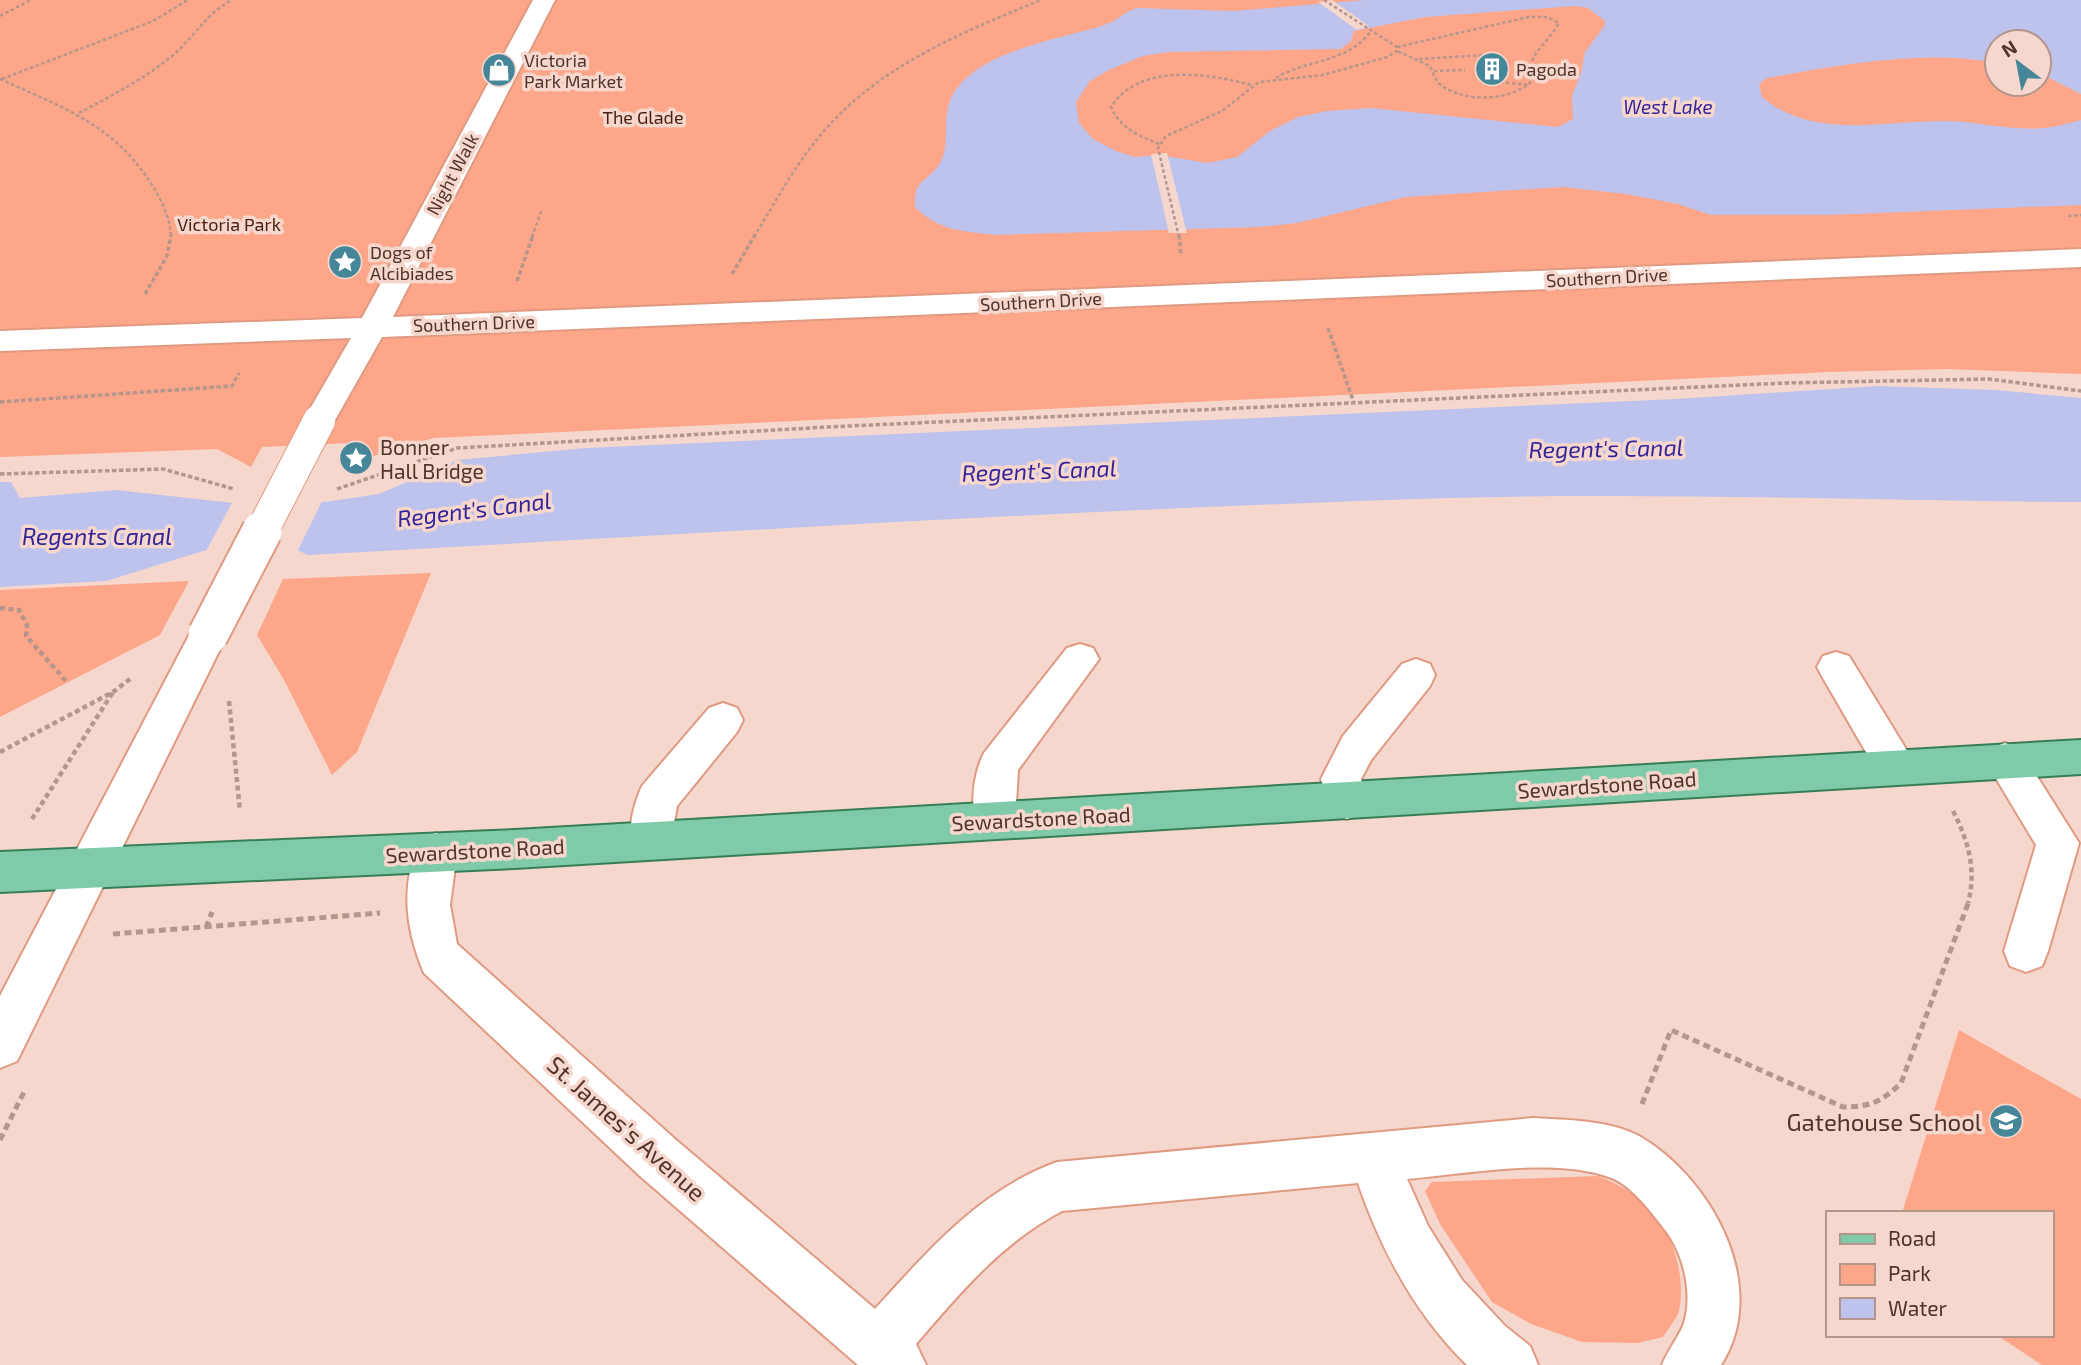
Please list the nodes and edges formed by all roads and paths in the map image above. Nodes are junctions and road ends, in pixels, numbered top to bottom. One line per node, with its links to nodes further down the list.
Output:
1 (31, 0): 7 (path)
2 (188, 0): 16 (path)
3 (232, 0): 21 (path)
4 (544, 0): 29 (street, Night Walk)
5 (1041, 0): 26 (path)
6 (1324, 0): 8 (path)
7 (0, 16)
8 (1370, 32): 9 (path); 17 (path)
9 (1397, 49): 11 (path); 12 (path); 17 (path)
10 (1484, 55): 11 (path)
11 (1415, 60): 15 (path)
12 (1528, 67): 13 (path); 19 (path)
13 (1518, 68)
14 (1465, 70): 15 (path)
15 (1433, 71): 19 (path)
16 (1, 79): 21 (path)
17 (1276, 79): 20 (path)
18 (1500, 82): 19 (path)
19 (1528, 85)
20 (1252, 86): 22 (path); 22 (path)
21 (78, 113): 31 (path)
22 (1159, 144): 24 (path)
23 (542, 209): 27 (path)
24 (1180, 241)
25 (2081, 258): 28 (street, Southern Drive)
26 (728, 280)
27 (517, 282)
28 (1315, 291): 29 (street, Southern Drive); 35 (path)
29 (375, 326): 30 (street, Southern Drive); 56 (street, Night Walk, bridge)
30 (262, 331): 31 (street, Southern Drive); 34 (path)
31 (118, 336): 32 (street, Southern Drive)
32 (0, 341)
33 (2081, 391): 35 (path)
34 (0, 402)
35 (1354, 403): 37 (path)
36 (0, 474): 38 (path)
37 (335, 490)
38 (245, 492)
39 (0, 608): 43 (path)
40 (1080, 659): 52 (street)
41 (1836, 667): 49 (street)
42 (1416, 675): 50 (street)
43 (67, 682)
44 (228, 695): 51 (path)
45 (723, 720): 54 (street)
46 (0, 752): 53 (path)
47 (2081, 757): 48 (main road, Sewardstone Road)
48 (2004, 761): 49 (main road, Sewardstone Road); 62 (street)
49 (1911, 765): 50 (main road, Sewardstone Road); 64 (path)
50 (1347, 801): 52 (main road, Sewardstone Road)
51 (240, 815)
52 (994, 820): 54 (main road, Sewardstone Road)
53 (28, 825)
54 (650, 840): 55 (main road, Sewardstone Road)
55 (436, 852): 56 (main road, Sewardstone Road); 59 (street, St. James's Avenue)
56 (92, 866): 57 (main road, Sewardstone Road); 63 (street, Night Walk)
57 (0, 873)
58 (214, 907): 60 (path)
59 (426, 908): 60 (path); 66 (street, St. James's Avenue)
60 (206, 928): 61 (path)
61 (103, 935)
62 (2026, 951)
63 (0, 1044)
64 (1621, 1154): 65 (street); 68 (street)
65 (1374, 1156): 66 (street); 67 (street)
66 (888, 1356)
67 (1511, 1365)
68 (1689, 1365)

